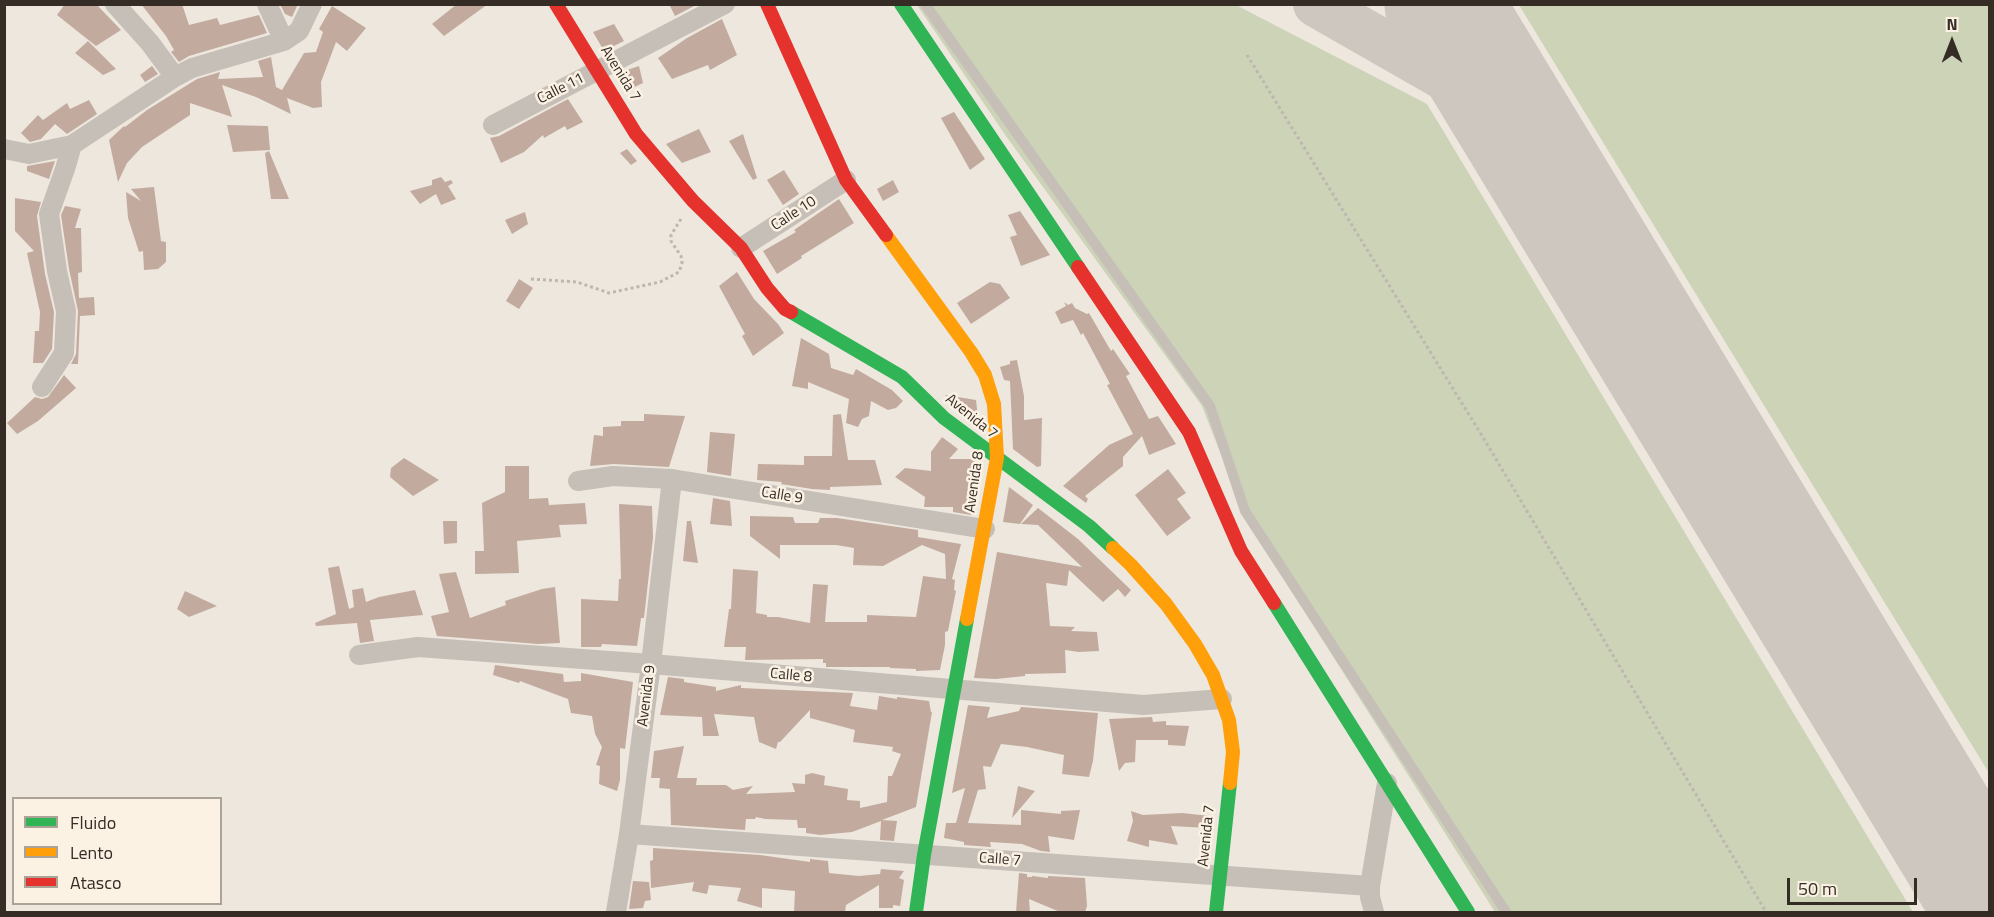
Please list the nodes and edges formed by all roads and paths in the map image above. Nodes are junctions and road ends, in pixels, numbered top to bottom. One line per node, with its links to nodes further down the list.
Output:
1 (116, 4): 12 (street)
2 (267, 4): 9 (street)
3 (312, 4): 9 (street)
4 (556, 4): 11 (street, Avenida 7)
5 (725, 4): 11 (street, Calle 11)
6 (767, 4): 16 (street, Avenida 8)
7 (901, 4): 29 (street)
8 (926, 4): 39 (lane)
9 (284, 41): 12 (street)
10 (1247, 55): 40 (path)
11 (598, 70): 13 (street, Calle 11); 17 (street, Avenida 7)
12 (175, 77): 14 (street)
13 (493, 125)
14 (72, 145): 15 (street); 20 (street)
15 (4, 150)
16 (846, 180): 18 (street, Calle 10); 21 (street, Avenida 8)
17 (693, 201): 18 (street, Avenida 7); 19 (path)
18 (741, 248): 21 (street, Avenida 7)
19 (531, 279)
20 (42, 387)
21 (997, 458): 24 (street, Avenida 8); 28 (street, Avenida 7)
22 (672, 478): 23 (street, Calle 9); 24 (street, Calle 9); 26 (street, Avenida 9)
23 (578, 481)
24 (985, 529): 27 (street, Avenida 8)
25 (359, 655): 26 (street, Calle 8)
26 (651, 664): 27 (street, Calle 8); 30 (street, Avenida 9)
27 (953, 690): 28 (street, Calle 8); 31 (street, Avenida 8)
28 (1222, 699): 32 (street, Avenida 7)
29 (1387, 783): 33 (street); 38 (street)
30 (629, 834): 31 (street, Calle 7); 34 (street, Avenida 9)
31 (924, 855): 32 (street, Calle 7); 35 (street, Avenida 8)
32 (1220, 876): 33 (street, Calle 7); 36 (street, Avenida 7)
33 (1370, 886): 37 (street)
34 (616, 912)
35 (916, 912)
36 (1216, 912)
37 (1374, 912)
38 (1468, 912)
39 (1506, 912)
40 (1766, 912)

